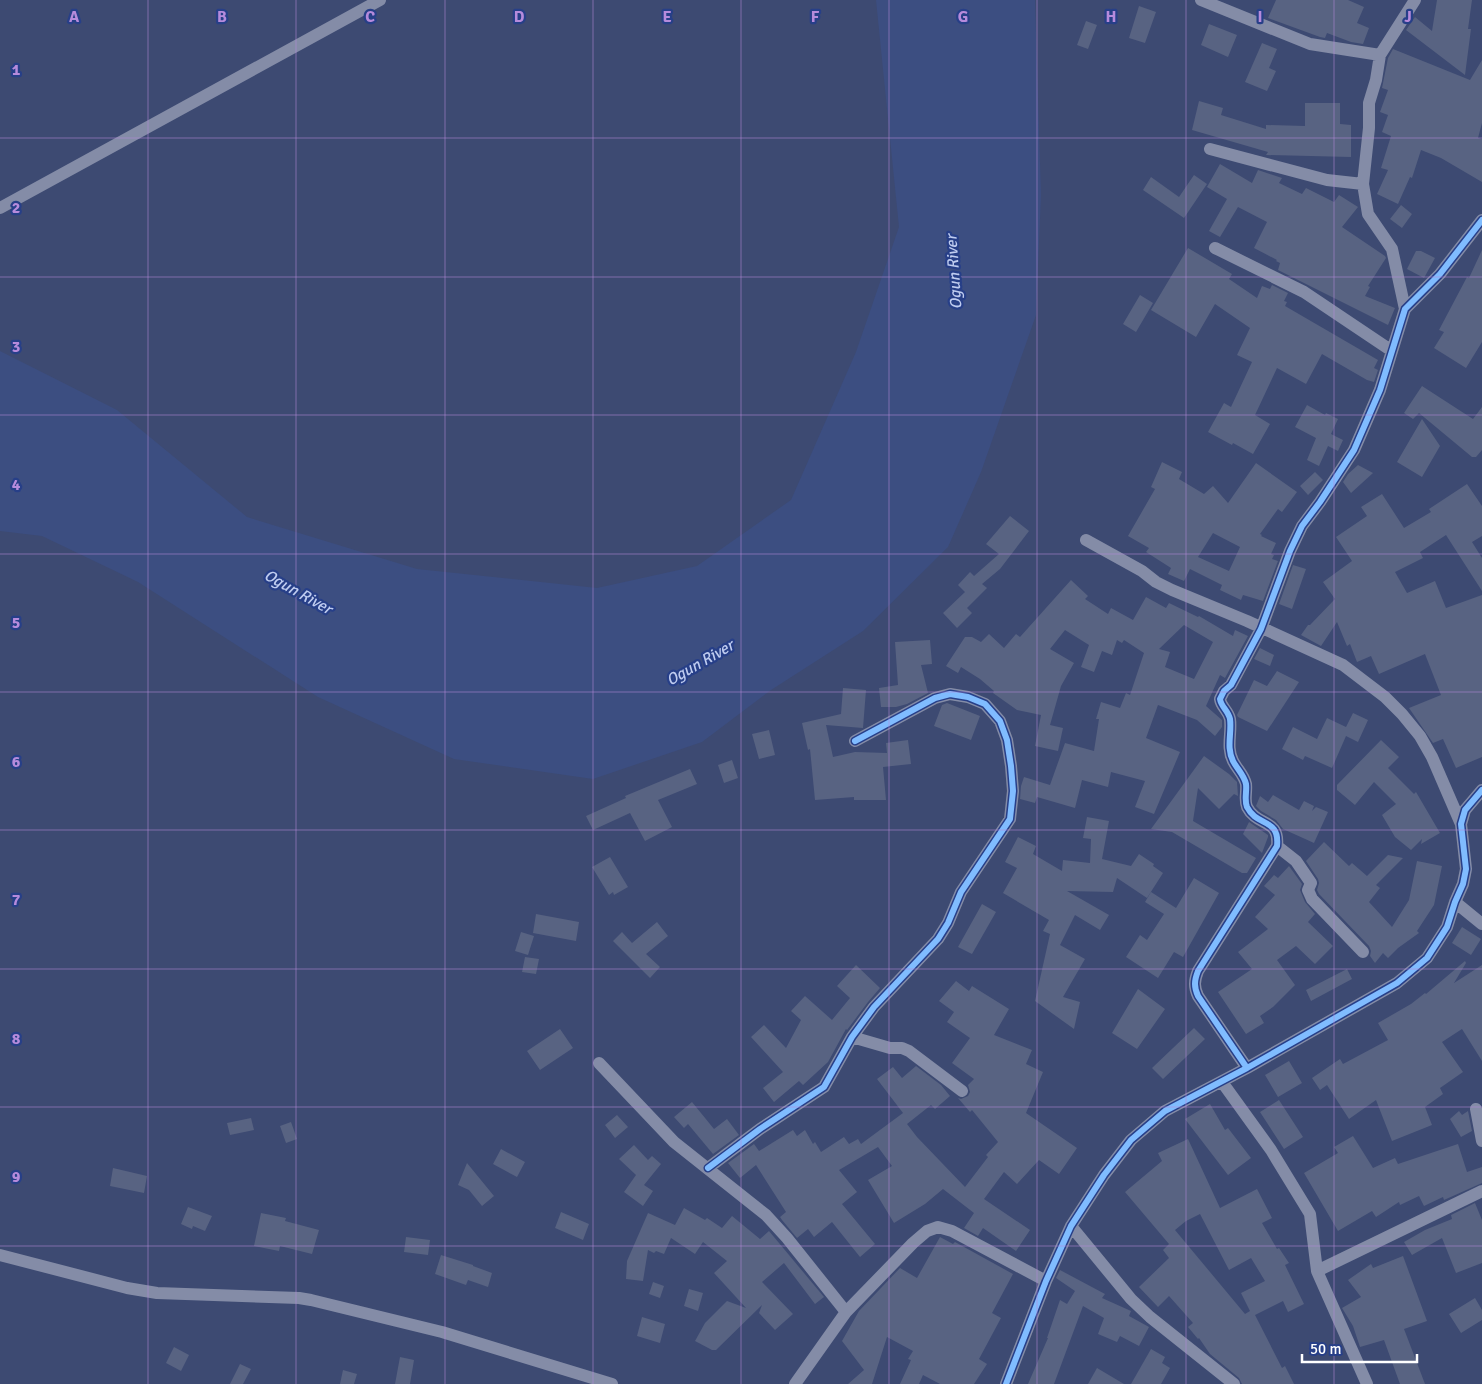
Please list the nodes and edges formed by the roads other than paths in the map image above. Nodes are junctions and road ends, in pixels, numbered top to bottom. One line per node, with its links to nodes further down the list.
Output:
1 (380, 0): 7 (street)
2 (1201, 0): 4 (street)
3 (1415, 0): 4 (street)
4 (1380, 55): 6 (street)
5 (1210, 149): 6 (street)
6 (1363, 184): 10 (street)
7 (0, 208)
8 (1482, 220): 10 (street)
9 (1215, 248): 11 (street)
10 (1405, 309): 11 (street)
11 (1392, 350): 13 (street)
12 (1086, 540): 13 (street)
13 (1261, 629): 16 (street); 17 (street)
14 (855, 742): 21 (street)
15 (1482, 790): 16 (street)
16 (1461, 824): 18 (street)
17 (1277, 846): 20 (street); 23 (street)
18 (1455, 902): 19 (street); 23 (street)
19 (1482, 924)
20 (1362, 952)
21 (852, 1037): 25 (street); 28 (street)
22 (599, 1063): 28 (street)
23 (1247, 1068): 24 (street)
24 (1222, 1082): 30 (street); 32 (street)
25 (962, 1091)
26 (1476, 1109): 27 (street)
27 (1482, 1141)
28 (708, 1168): 34 (street)
29 (1482, 1191): 32 (street)
30 (1070, 1226): 33 (street); 38 (street)
31 (0, 1255): 35 (street)
32 (1317, 1271): 39 (street)
33 (1046, 1281): 34 (street); 37 (street)
34 (846, 1312): 36 (street)
35 (605, 1383)
36 (795, 1384)
37 (1006, 1384)
38 (1234, 1384)
39 (1367, 1384)

